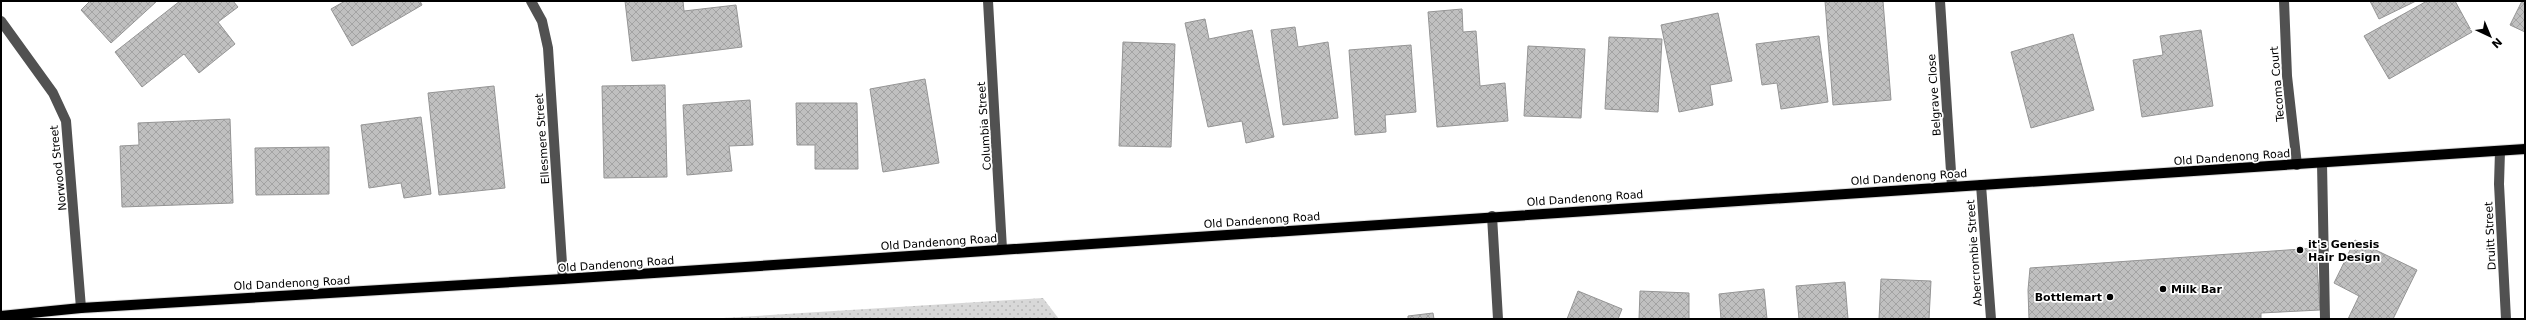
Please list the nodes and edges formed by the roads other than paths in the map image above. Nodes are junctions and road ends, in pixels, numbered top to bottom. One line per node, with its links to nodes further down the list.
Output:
1 (531, 1): 14 (street, Ellesmere Street)
2 (988, 1): 13 (street, Columbia Street)
3 (1940, 1): 11 (street, Belgrave Close)
4 (2284, 1): 9 (street, Tecoma Court)
5 (1, 20): 15 (street, Norwood Street)
6 (2525, 149): 7 (main road, Old Dandenong Road)
7 (2500, 151): 8 (main road, Old Dandenong Road); 20 (street, Druitt Street)
8 (2322, 163): 9 (main road, Old Dandenong Road); 19 (street)
9 (2297, 165): 10 (main road, Old Dandenong Road)
10 (1981, 185): 11 (main road, Old Dandenong Road); 18 (street, Abercrombie Street)
11 (1952, 186): 12 (main road, Old Dandenong Road)
12 (1492, 216): 13 (main road, Old Dandenong Road); 17 (street)
13 (1002, 250): 14 (main road, Old Dandenong Road)
14 (563, 279): 15 (main road, Old Dandenong Road)
15 (82, 308): 16 (main road, Old Dandenong Road)
16 (1, 316)
17 (1498, 319)
18 (1991, 319)
19 (2326, 319)
20 (2506, 319)

